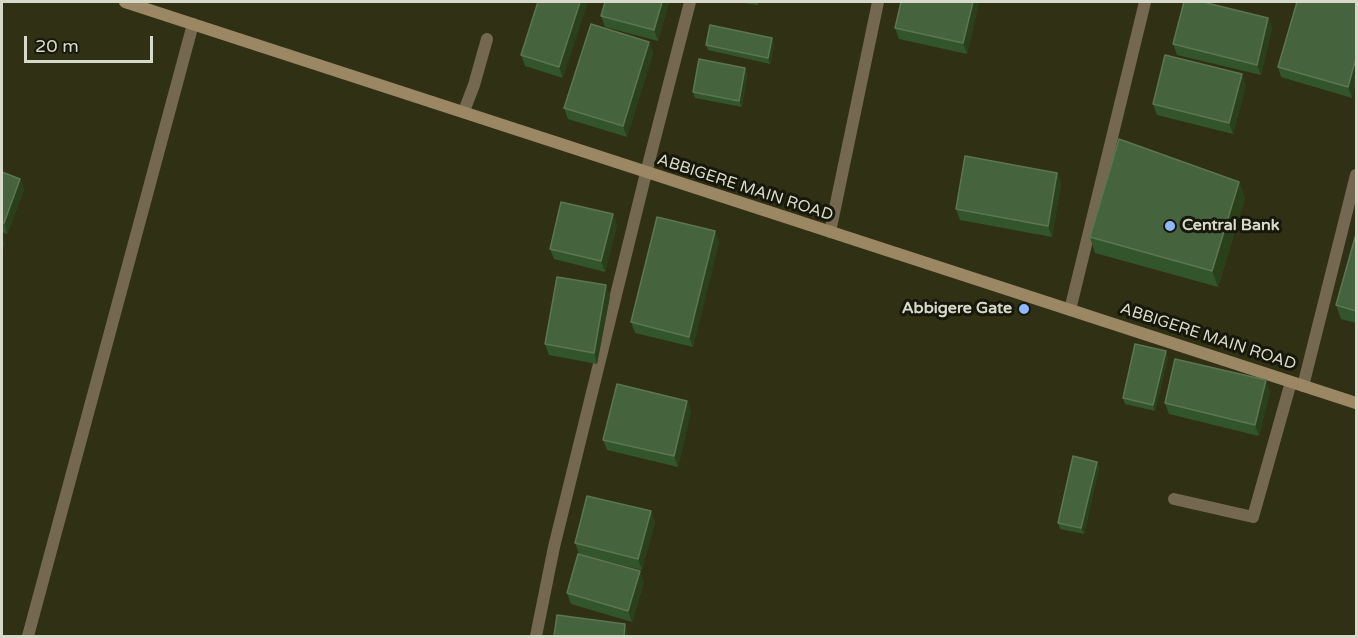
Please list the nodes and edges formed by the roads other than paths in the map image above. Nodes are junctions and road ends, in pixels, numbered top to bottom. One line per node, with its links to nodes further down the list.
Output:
1 (125, 2): 5 (main road, ABBIGERE MAIN ROAD)
2 (690, 2): 8 (street)
3 (878, 2): 10 (street)
4 (1144, 2): 11 (street)
5 (194, 24): 7 (main road, ABBIGERE MAIN ROAD); 16 (street)
6 (487, 39): 7 (street)
7 (464, 111): 8 (main road, ABBIGERE MAIN ROAD)
8 (645, 173): 10 (main road, ABBIGERE MAIN ROAD); 17 (street)
9 (1356, 175): 13 (street)
10 (830, 232): 11 (main road, ABBIGERE MAIN ROAD)
11 (1070, 310): 12 (main road, ABBIGERE MAIN ROAD)
12 (1290, 382): 13 (main road, ABBIGERE MAIN ROAD); 15 (street)
13 (1303, 386): 14 (main road, ABBIGERE MAIN ROAD)
14 (1356, 403)
15 (1174, 499)
16 (28, 636)
17 (536, 636)

